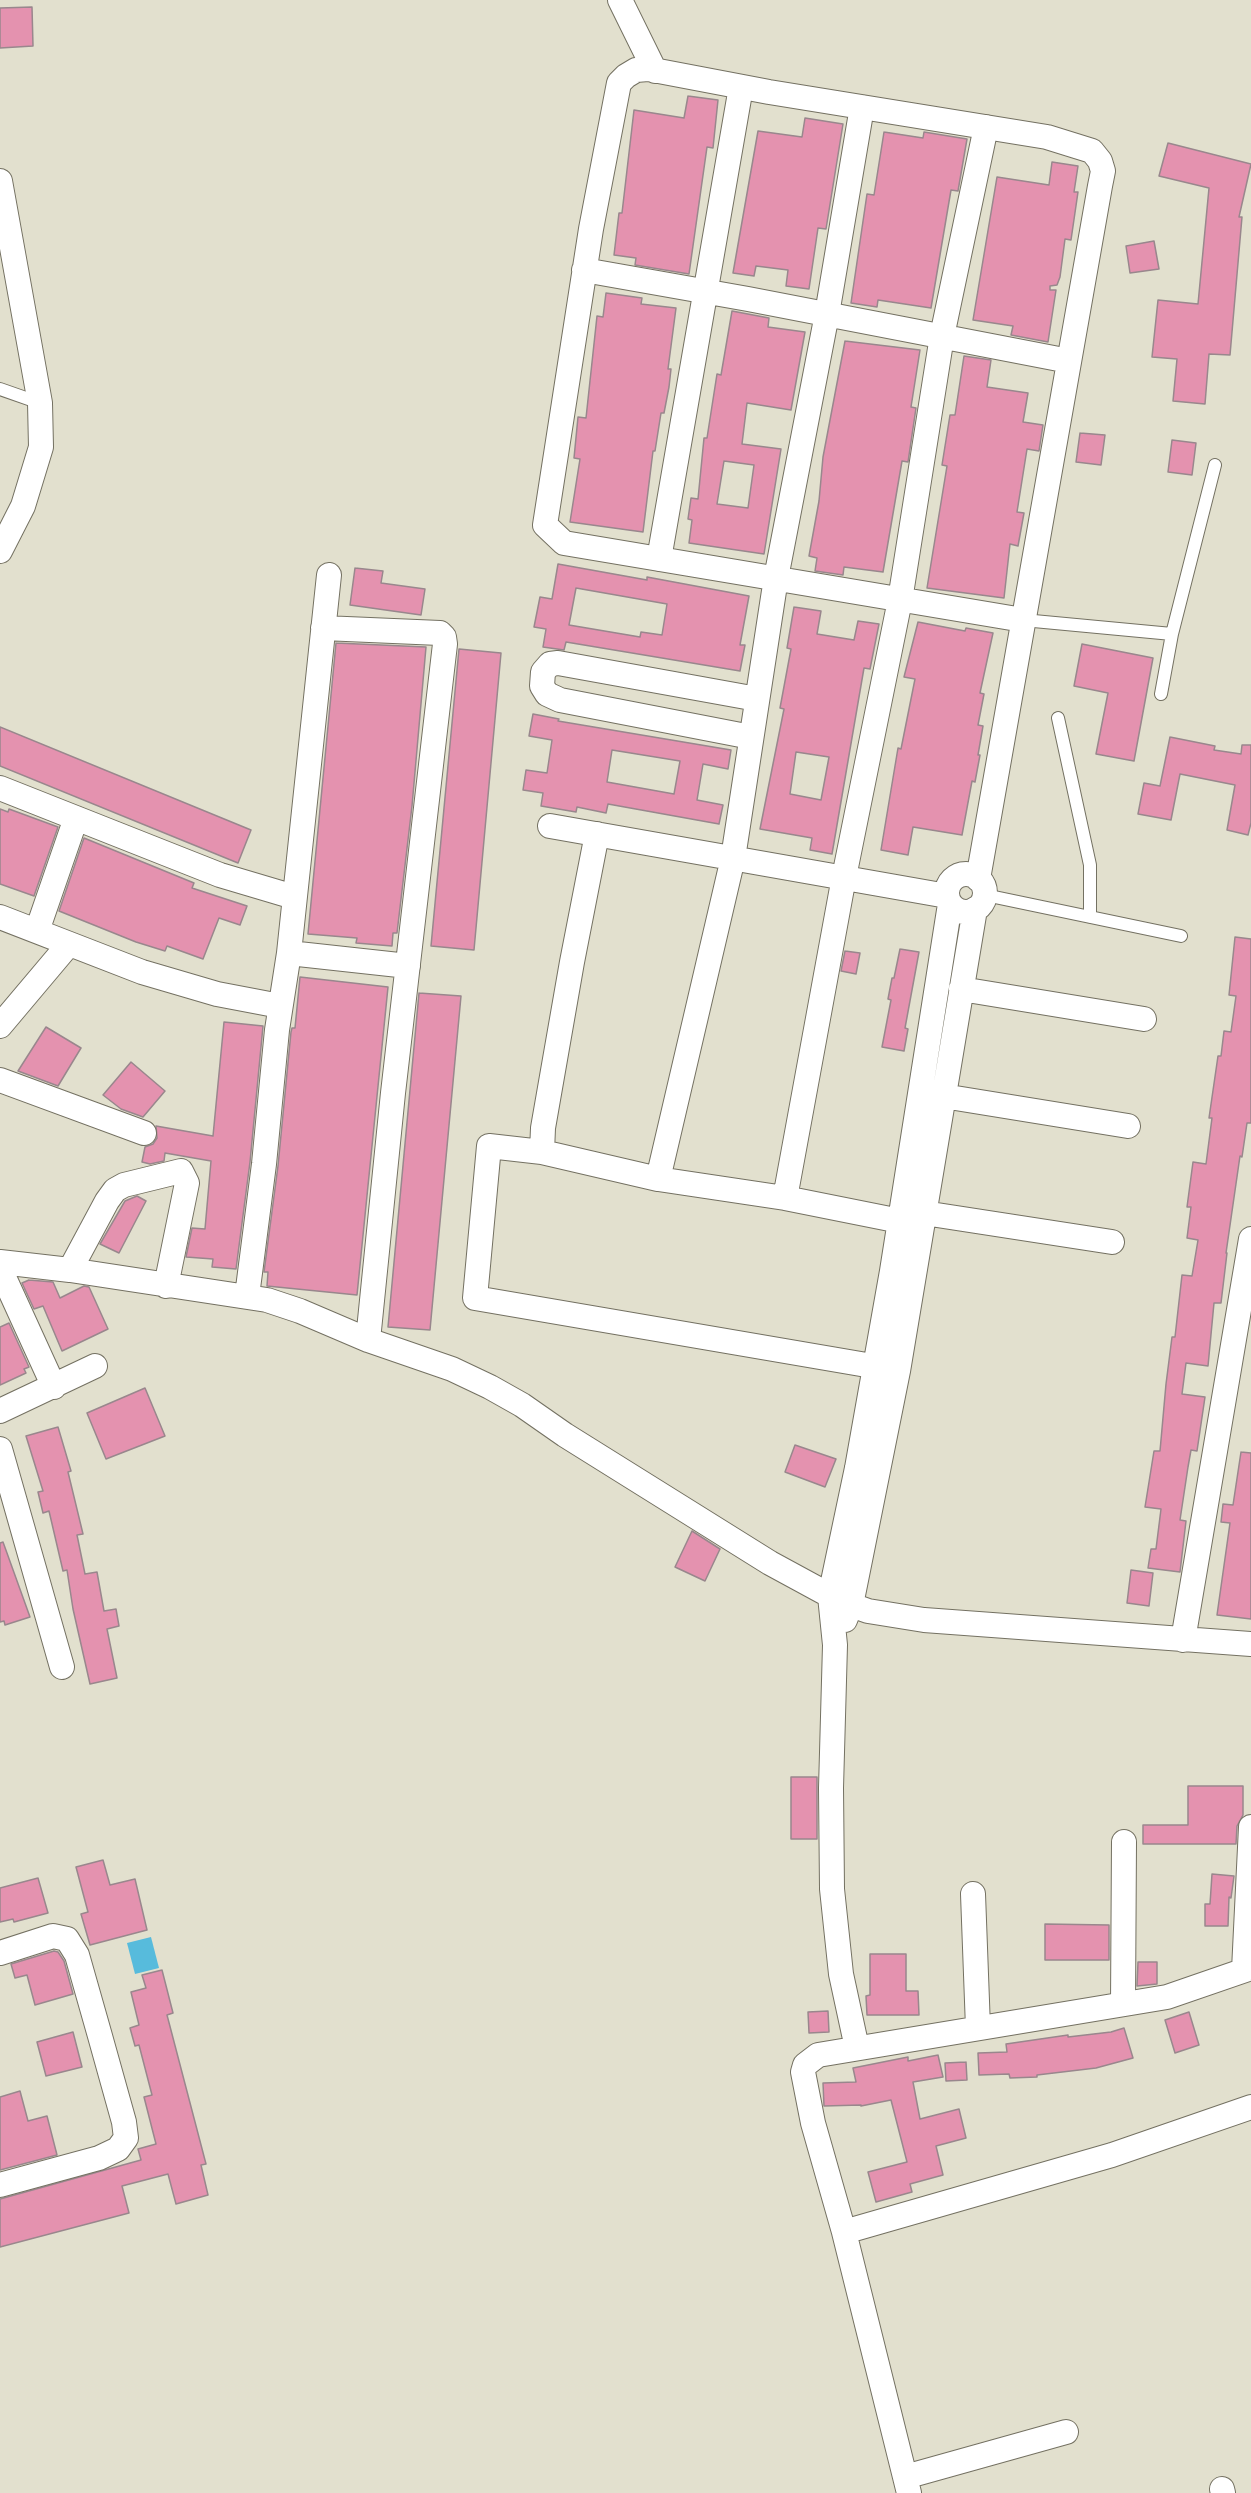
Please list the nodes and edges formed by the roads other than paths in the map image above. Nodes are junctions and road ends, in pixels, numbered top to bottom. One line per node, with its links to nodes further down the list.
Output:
1 (620, 0): 2 (street)
2 (655, 71): 3 (street); 7 (street)
3 (741, 87): 4 (street); 8 (street)
4 (862, 107): 5 (street); 9 (street)
5 (986, 127): 10 (street); 11 (street)
6 (0, 181): 13 (street)
7 (584, 270): 8 (street); 16 (street)
8 (705, 291): 9 (street); 16 (street)
9 (827, 314): 10 (street); 18 (street)
10 (942, 336): 11 (street); 19 (street)
11 (1069, 361): 20 (street)
12 (0, 389): 13 (lane)
13 (40, 403): 15 (street)
14 (1215, 465): 22 (lane)
15 (0, 551)
16 (659, 559): 18 (street)
17 (329, 575): 21 (street)
18 (776, 578): 19 (street); 26 (street)
19 (900, 600): 20 (street); 36 (street)
20 (1023, 620): 22 (lane); 37 (street)
21 (323, 628): 38 (street); 46 (street)
22 (1172, 634): 25 (lane)
23 (610, 673): 24 (street); 27 (street); 27 (street)
24 (700, 689): 26 (street); 29 (street)
25 (1161, 694)
26 (757, 699): 30 (street)
27 (605, 708): 29 (street)
28 (1058, 718): 41 (lane)
29 (692, 726): 30 (street)
30 (751, 737): 35 (street)
31 (0, 788): 32 (street)
32 (76, 818): 38 (street); 42 (street)
33 (550, 826): 34 (street)
34 (597, 834): 35 (street); 57 (street)
35 (733, 858): 36 (street); 58 (street)
36 (844, 877): 39 (street); 59 (street)
37 (979, 894): 39 (street); 39 (street); 41 (lane); 47 (street)
38 (294, 897): 45 (street)
39 (949, 900): 51 (street)
40 (0, 917): 42 (street)
41 (1090, 917): 43 (lane)
42 (37, 931): 44 (street)
43 (1181, 936)
44 (69, 944): 48 (street); 50 (street)
45 (289, 953): 46 (street); 48 (street)
46 (408, 966): 68 (street)
47 (961, 989): 49 (street); 52 (street)
48 (280, 1006): 67 (street)
49 (1144, 1019)
50 (0, 1026)
51 (926, 1049): 52 (street); 61 (street)
52 (950, 1055): 54 (street)
53 (0, 1080): 56 (street)
54 (943, 1096): 55 (street); 60 (street)
55 (1128, 1126)
56 (144, 1133)
57 (542, 1152): 58 (street); 70 (street)
58 (658, 1179): 59 (street)
59 (785, 1198): 61 (street)
60 (924, 1213): 63 (street); 70 (street)
61 (900, 1221): 70 (street)
62 (1251, 1239): 75 (street)
63 (1112, 1242)
64 (1, 1267): 65 (street); 71 (street)
65 (70, 1270): 66 (street); 66 (street)
66 (166, 1287): 67 (street)
67 (247, 1296): 68 (street)
68 (368, 1341): 74 (street)
69 (95, 1366): 71 (street)
70 (886, 1368): 74 (street)
71 (54, 1387): 72 (street)
72 (0, 1411)
73 (0, 1449): 77 (street)
74 (841, 1601): 75 (street); 85 (street)
75 (1183, 1640): 76 (street)
76 (1251, 1644)
77 (62, 1667)
78 (1251, 1827): 82 (street)
79 (1124, 1842): 83 (street)
80 (973, 1894): 84 (street)
81 (0, 1953): 87 (street)
82 (1248, 1969): 83 (street)
83 (1123, 2004): 84 (street)
84 (978, 2028): 85 (street)
85 (857, 2048): 88 (street)
86 (1251, 2107): 88 (street)
87 (0, 2185)
88 (844, 2232): 90 (street)
89 (1066, 2432): 90 (street)
90 (907, 2485)

